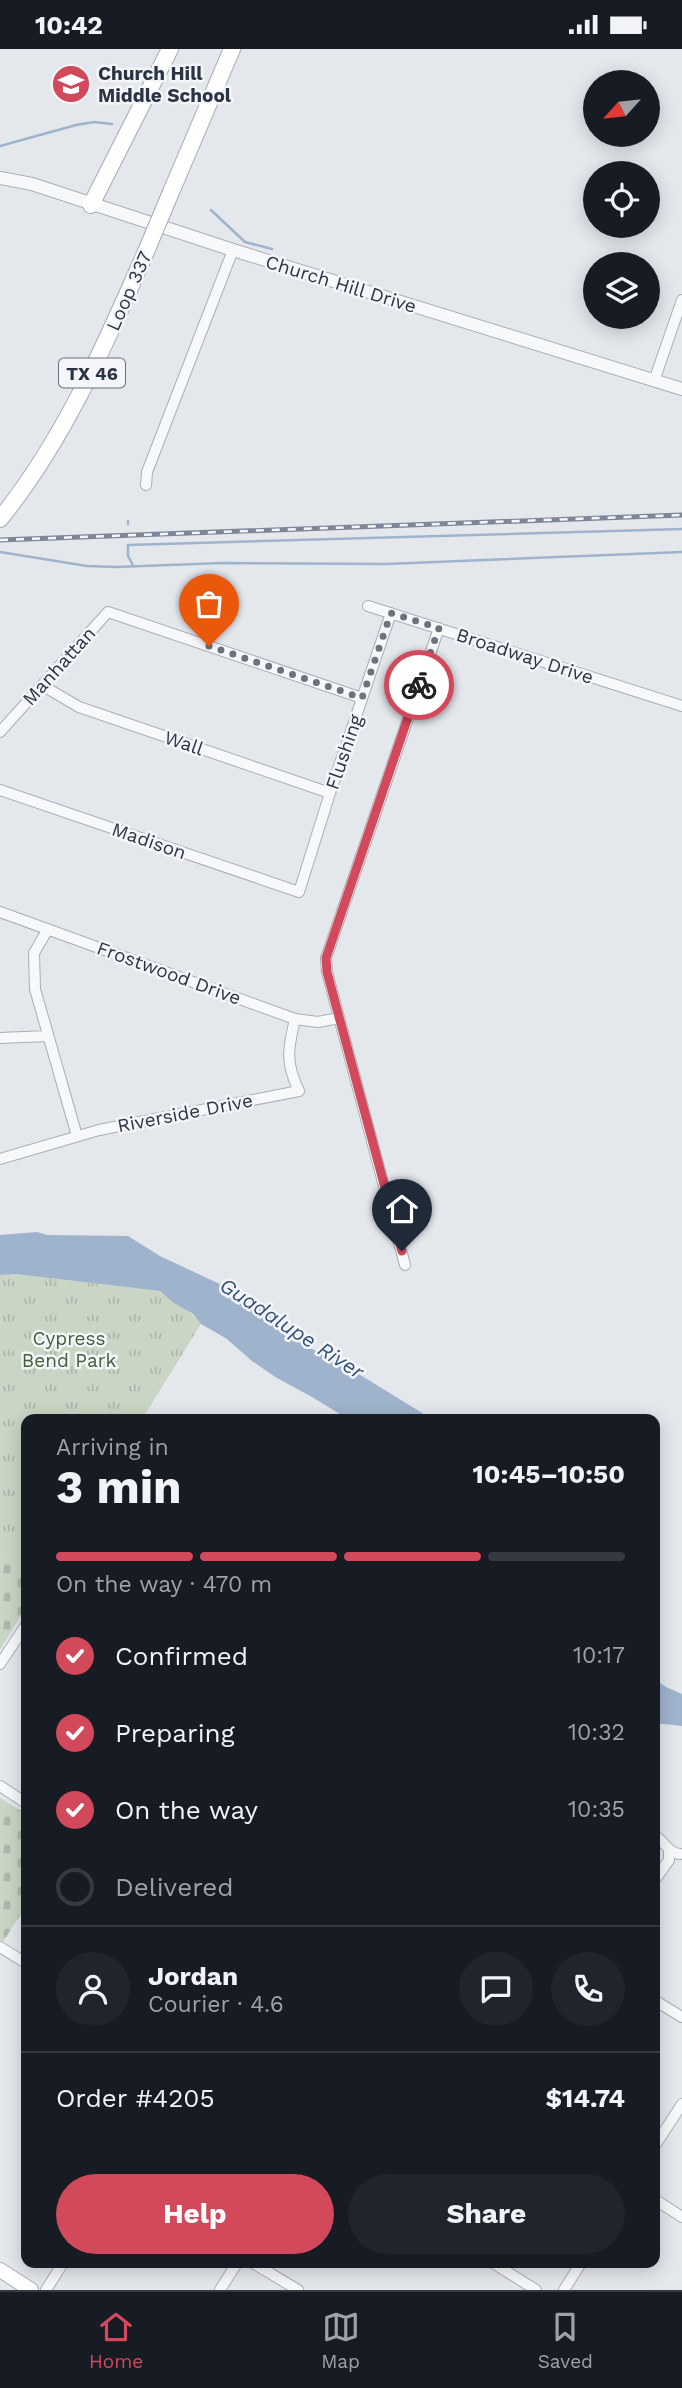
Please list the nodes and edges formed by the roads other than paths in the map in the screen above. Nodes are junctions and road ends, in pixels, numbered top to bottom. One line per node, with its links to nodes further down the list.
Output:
1 (170, 49): 4 (main road)
2 (232, 49): 10 (main road, Loop 337 / TX 46, bridge)
3 (0, 178): 4 (street, Church Hill Drive)
4 (91, 205): 5 (street, Church Hill Drive)
5 (233, 250): 7 (street, Church Hill Drive); 9 (street)
6 (682, 300): 7 (street)
7 (654, 381): 8 (street, Church Hill Drive)
8 (682, 389)
9 (146, 485)
10 (0, 519)
11 (368, 605): 12 (street, Broadway Drive)
12 (391, 613): 13 (street, Broadway Drive); 15 (street, Flushing)
13 (439, 628): 16 (street, Broadway Drive); 23 (street)
14 (45, 682): 15 (street, Manhattan); 17 (street, Manhattan); 19 (street, Wall)
15 (362, 698): 19 (street, Flushing)
16 (682, 706)
17 (0, 732)
18 (0, 790): 20 (street, Madison)
19 (330, 793): 20 (street, Flushing)
20 (299, 892)
21 (0, 912): 22 (street, Frostwood Drive)
22 (48, 929): 24 (street, Frostwood Drive); 25 (street)
23 (339, 1018): 24 (street, Frostwood Drive); 29 (street)
24 (295, 1019): 27 (street, Riverside Drive)
25 (48, 1036): 26 (street); 27 (street)
26 (0, 1038)
27 (76, 1136): 28 (street, Riverside Drive)
28 (0, 1159)
29 (405, 1265)
30 (21, 1632): 31 (street)
31 (0, 1664)
32 (0, 1786): 33 (street)
33 (21, 1800)
34 (660, 1839): 35 (street)
35 (660, 1873)
36 (0, 1947): 37 (street)
37 (21, 1960)
38 (660, 2004): 39 (street)
39 (682, 2017)
40 (682, 2104): 41 (street)
41 (660, 2138)
42 (660, 2203): 43 (street)
43 (682, 2217)
44 (60, 2268): 51 (street)
45 (234, 2268): 52 (street)
46 (261, 2268): 53 (street)
47 (501, 2268): 54 (street)
48 (578, 2268): 55 (street)
49 (0, 2270): 50 (main road)
50 (31, 2290)
51 (46, 2290)
52 (220, 2290)
53 (298, 2290)
54 (536, 2290)
55 (564, 2290)

